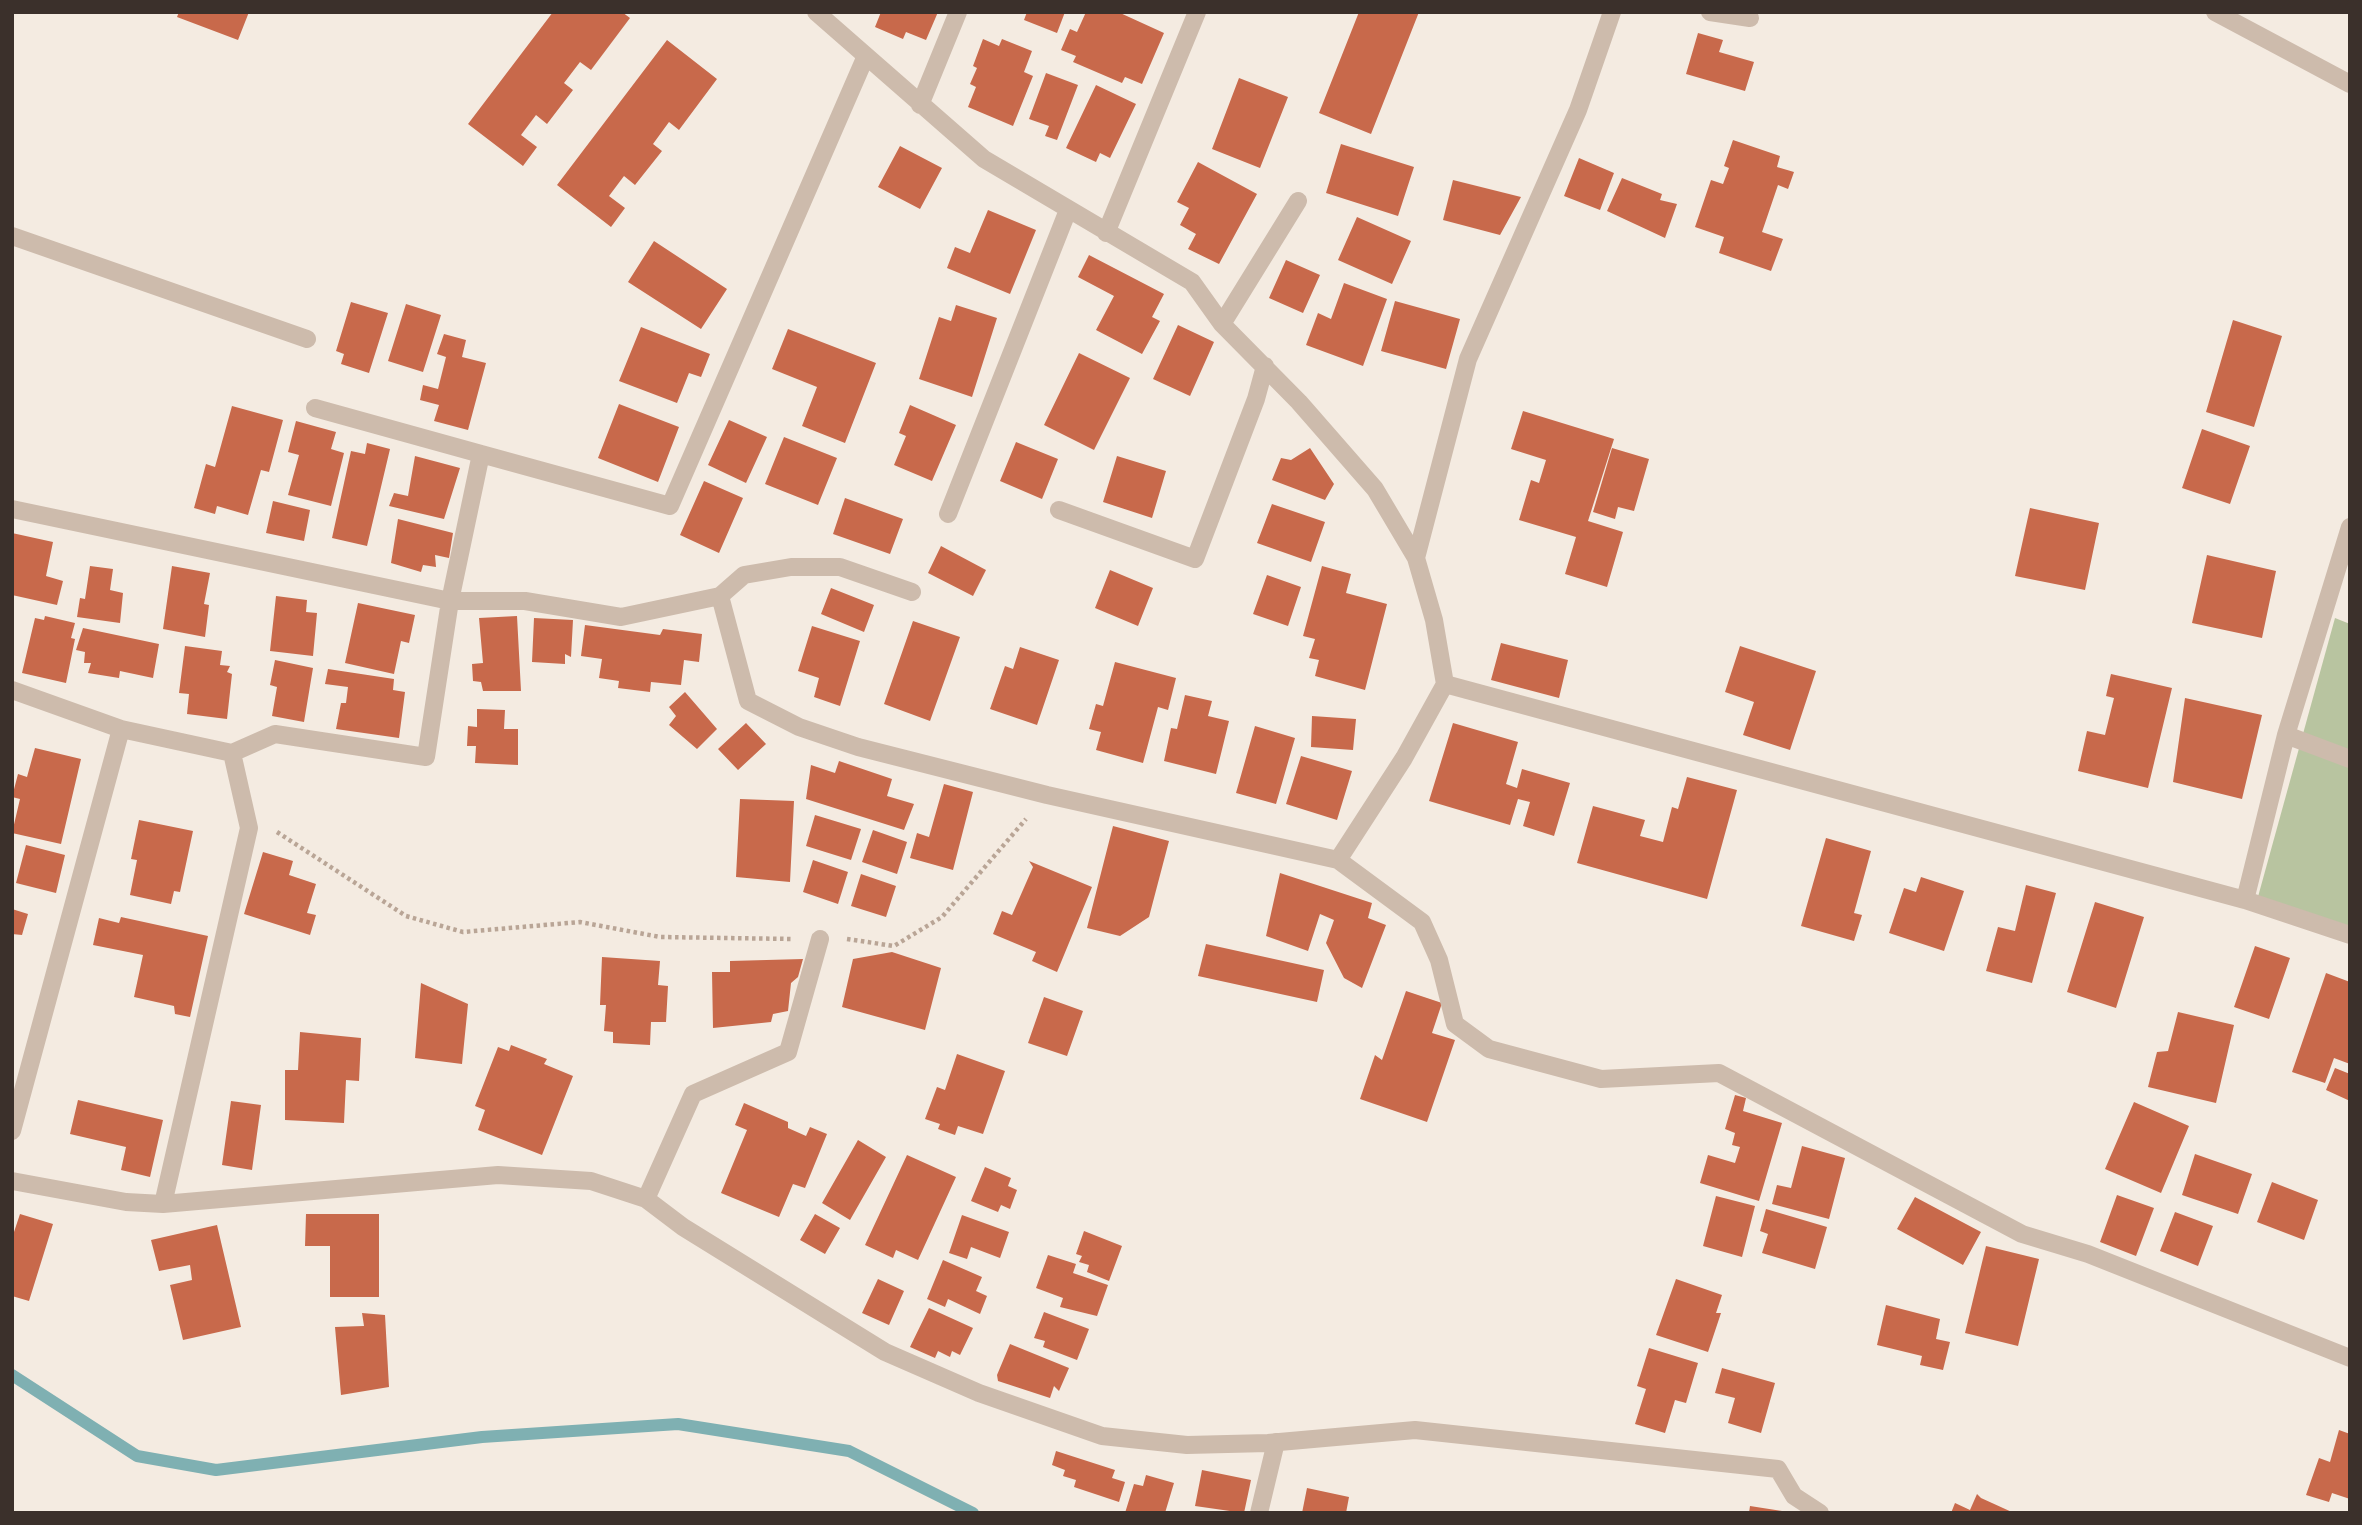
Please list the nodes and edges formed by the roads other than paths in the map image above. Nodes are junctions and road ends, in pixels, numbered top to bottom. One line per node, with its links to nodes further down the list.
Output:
1 (816, 12): 8 (street)
2 (958, 12): 10 (street)
3 (1197, 12): 13 (street)
4 (1612, 12): 24 (street)
5 (1710, 12): 7 (street)
6 (2215, 12): 9 (street)
7 (1751, 18)
8 (864, 58): 10 (street); 19 (street)
9 (2350, 84)
10 (920, 105): 12 (street)
11 (1298, 201): 15 (street)
12 (1068, 210): 13 (street); 22 (street)
13 (1106, 233): 15 (street)
14 (12, 236): 16 (street)
15 (1222, 324): 17 (street)
16 (307, 339)
17 (1265, 366): 21 (street); 24 (street)
18 (315, 408): 19 (street)
19 (481, 454): 27 (street)
20 (12, 509): 27 (street)
21 (1059, 510)
22 (948, 514)
23 (2350, 527): 31 (street)
24 (1416, 558): 28 (street)
25 (912, 592): 26 (street)
26 (720, 596): 27 (street); 34 (street)
27 (450, 601): 32 (street)
28 (1445, 684): 34 (street); 35 (street)
29 (12, 690): 30 (street)
30 (121, 729): 32 (street); 38 (street)
31 (2286, 735): 33 (street); 35 (street)
32 (232, 753): 41 (street)
33 (2350, 759)
34 (1338, 860): 42 (street)
35 (2245, 900): 36 (street)
36 (2350, 935)
37 (820, 939): 40 (street)
38 (12, 1130)
39 (12, 1181): 41 (street)
40 (646, 1199): 41 (street); 43 (street)
41 (163, 1203)
42 (2350, 1358)
43 (1276, 1442): 44 (street); 45 (street)
44 (1259, 1513)
45 (1820, 1513)

